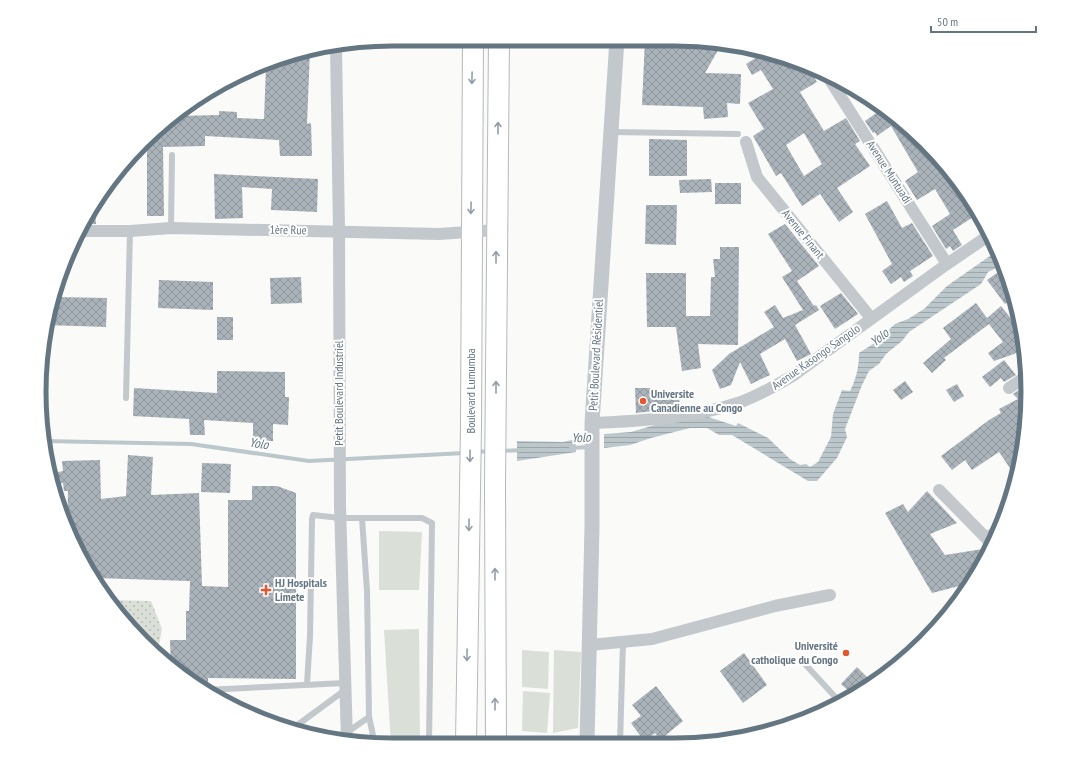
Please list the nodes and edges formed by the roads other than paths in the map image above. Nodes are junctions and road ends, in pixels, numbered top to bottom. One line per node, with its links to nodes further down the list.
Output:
1 (473, 46): 14 (highway, Boulevard Lumumba, one-way to 14)
2 (499, 46): 10 (highway, Boulevard Lumumba, one-way to 2)
3 (617, 46): 6 (street, Petit Boulevard Résidentiel)
4 (336, 51): 13 (street, Petit Boulevard Industriel)
5 (833, 84): 16 (street, Avenue Muntuadi)
6 (611, 132): 7 (lane); 21 (street, Petit Boulevard Résidentiel)
7 (742, 138): 17 (street, Avenue Finant)
8 (172, 155): 9 (lane)
9 (171, 228): 12 (street, 1ère Rue); 13 (street, 1ère Rue)
10 (497, 230): 14 (street, 1ère Rue); 41 (highway, Boulevard Lumumba, one-way to 10)
11 (86, 231): 12 (street, 1ère Rue)
12 (130, 231): 20 (lane)
13 (339, 231): 14 (street, 1ère Rue); 23 (street, Petit Boulevard Industriel)
14 (470, 232): 40 (highway, Boulevard Lumumba, one-way to 40)
15 (985, 238): 16 (street, Avenue Kasongo Sangolo)
16 (947, 264): 17 (street, Avenue Kasongo Sangolo)
17 (871, 318): 21 (street, Avenue Kasongo Sangolo)
18 (1020, 380): 19 (street)
19 (1009, 388)
20 (126, 398)
21 (592, 427): 28 (street, Petit Boulevard Résidentiel)
22 (939, 490): 25 (street)
23 (340, 512): 24 (lane); 30 (lane); 31 (street, Petit Boulevard Industriel)
24 (362, 518): 34 (lane); 39 (lane)
25 (988, 540)
26 (830, 595): 27 (street)
27 (623, 642): 28 (street); 43 (lane)
28 (590, 645): 42 (street, Petit Boulevard Résidentiel)
29 (804, 663): 33 (lane)
30 (307, 684): 31 (lane); 32 (lane)
31 (345, 686): 35 (lane); 36 (street, Petit Boulevard Industriel)
32 (215, 689)
33 (836, 698)
34 (369, 717): 37 (lane); 38 (lane)
35 (297, 725)
36 (344, 734)
37 (347, 735)
38 (373, 737)
39 (429, 738)
40 (466, 738)
41 (496, 738)
42 (587, 738)
43 (620, 738)

